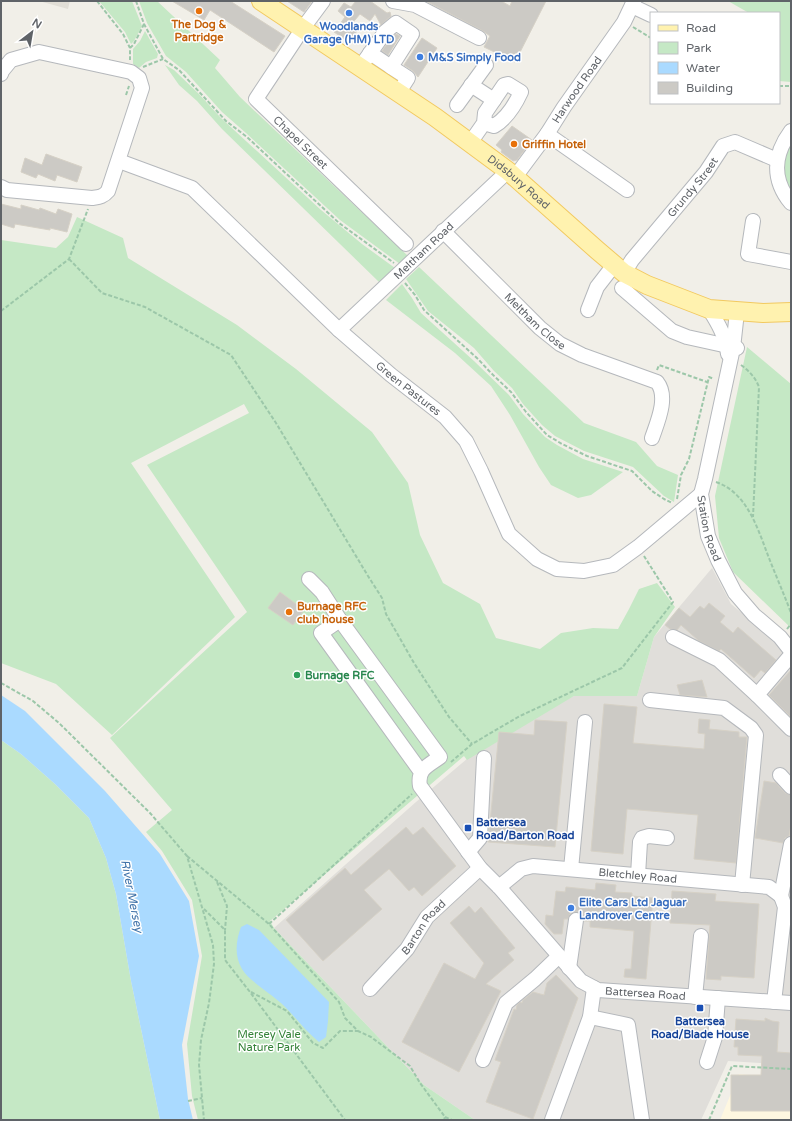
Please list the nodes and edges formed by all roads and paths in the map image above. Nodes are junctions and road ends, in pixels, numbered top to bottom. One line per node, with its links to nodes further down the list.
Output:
1 (97, 1): 10 (path)
2 (136, 1): 10 (path)
3 (262, 1): 11 (main road, Didsbury Road)
4 (323, 1): 11 (street)
5 (393, 1): 6 (street)
6 (418, 3): 13 (street)
7 (633, 3): 8 (street); 9 (street, Harwood Road)
8 (650, 14)
9 (624, 22): 12 (path); 28 (street, Harwood Road)
10 (144, 24): 14 (path)
11 (303, 28): 15 (main road, Didsbury Road); 39 (street, Chapel Street)
12 (650, 37)
13 (479, 38)
14 (163, 59): 18 (path); 42 (path)
15 (365, 60): 17 (street); 17 (street); 20 (main road, Didsbury Road)
16 (486, 65): 21 (street)
17 (390, 67): 20 (street)
18 (131, 72): 19 (street); 31 (street)
19 (1, 74)
20 (403, 85): 29 (main road, Didsbury Road)
21 (471, 85): 24 (street); 25 (street)
22 (780, 86): 23 (path)
23 (791, 86)
24 (494, 100): 26 (street); 26 (street)
25 (457, 105)
26 (484, 123): 29 (street)
27 (791, 131): 30 (street)
28 (547, 134): 32 (street, Harwood Road); 34 (street)
29 (470, 143): 32 (main road, Didsbury Road)
30 (777, 160): 36 (street); 43 (street, Grundy Street)
31 (119, 162): 35 (street); 49 (street, Green Pastures)
32 (512, 174): 38 (street, Meltham Road); 43 (main road, Didsbury Road)
33 (1, 187): 35 (street)
34 (627, 190)
35 (92, 198): 40 (path)
36 (791, 203)
37 (753, 221): 41 (street)
38 (443, 232): 42 (street, Meltham Road); 52 (street, Meltham Close)
39 (406, 244)
40 (69, 260): 46 (path); 73 (path)
41 (791, 262)
42 (400, 272): 49 (street, Meltham Road); 58 (path)
43 (620, 275): 44 (main road, Didsbury Road); 45 (street, Grundy Street); 50 (street)
44 (709, 309): 47 (main road, Didsbury Road); 50 (street)
45 (588, 310)
46 (1, 311)
47 (743, 312): 48 (main road, Didsbury Road); 50 (street, Station Road)
48 (791, 312)
49 (339, 330): 61 (street, Green Pastures)
50 (732, 347): 51 (street, Station Road); 54 (street, Station Road)
51 (735, 365): 54 (street, Station Road); 60 (path)
52 (650, 379): 53 (path); 55 (street)
53 (707, 382): 54 (path); 58 (path)
54 (725, 382): 56 (street, Station Road)
55 (652, 438)
56 (705, 479): 57 (street, Station Road); 60 (path)
57 (700, 494): 58 (street, Green Pastures); 59 (street, Station Road)
58 (676, 511): 59 (street, Green Pastures); 61 (street, Green Pastures)
59 (704, 516): 66 (street, Station Road)
60 (752, 516): 63 (path)
61 (638, 547): 73 (path)
62 (309, 579): 64 (street)
63 (791, 613)
64 (340, 620): 76 (street); 76 (street)
65 (673, 637): 69 (street)
66 (791, 651)
67 (791, 655): 69 (street)
68 (1, 683): 83 (path)
69 (757, 695): 72 (street)
70 (650, 700): 88 (street)
71 (585, 722): 85 (street)
72 (791, 729)
73 (472, 744): 75 (path)
74 (484, 758): 82 (street)
75 (449, 763)
76 (421, 772): 78 (street)
77 (780, 775): 79 (street)
78 (420, 786): 82 (street); 93 (path)
79 (791, 787)
80 (667, 838): 86 (street)
81 (791, 844): 90 (street)
82 (468, 852): 84 (street)
83 (187, 856): 87 (path); 91 (path)
84 (480, 868): 89 (street, Battersea Road); 99 (street, Barton Road)
85 (571, 870): 86 (street, Bletchley Road); 89 (street, Bletchley Road)
86 (638, 876): 88 (street, Bletchley Road)
87 (216, 880): 93 (path); 94 (path)
88 (742, 885): 90 (street, Bletchley Road)
89 (498, 887): 96 (street, Battersea Road)
90 (781, 896): 103 (street)
91 (203, 908): 94 (path); 110 (path)
92 (576, 920): 97 (street)
93 (269, 924): 106 (path)
94 (225, 930): 100 (path)
95 (701, 936): 101 (street)
96 (559, 956): 97 (street, Battersea Road); 107 (street)
97 (569, 968): 98 (street, Battersea Road)
98 (594, 988): 101 (street, Battersea Road); 105 (street)
99 (370, 989)
100 (250, 992): 106 (path); 114 (path)
101 (695, 996): 102 (street, Battersea Road)
102 (718, 998): 103 (street, Battersea Road); 108 (street)
103 (774, 1002): 104 (street, Battersea Road)
104 (791, 1003)
105 (590, 1017): 117 (street); 118 (street)
106 (358, 1031): 112 (path)
107 (483, 1060)
108 (707, 1062)
109 (791, 1069): 119 (path)
110 (202, 1098): 111 (path); 113 (path)
111 (188, 1101)
112 (445, 1117): 115 (path); 116 (path)
113 (204, 1120)
114 (345, 1120)
115 (444, 1120)
116 (452, 1120)
117 (552, 1120)
118 (642, 1120)
119 (709, 1120)

